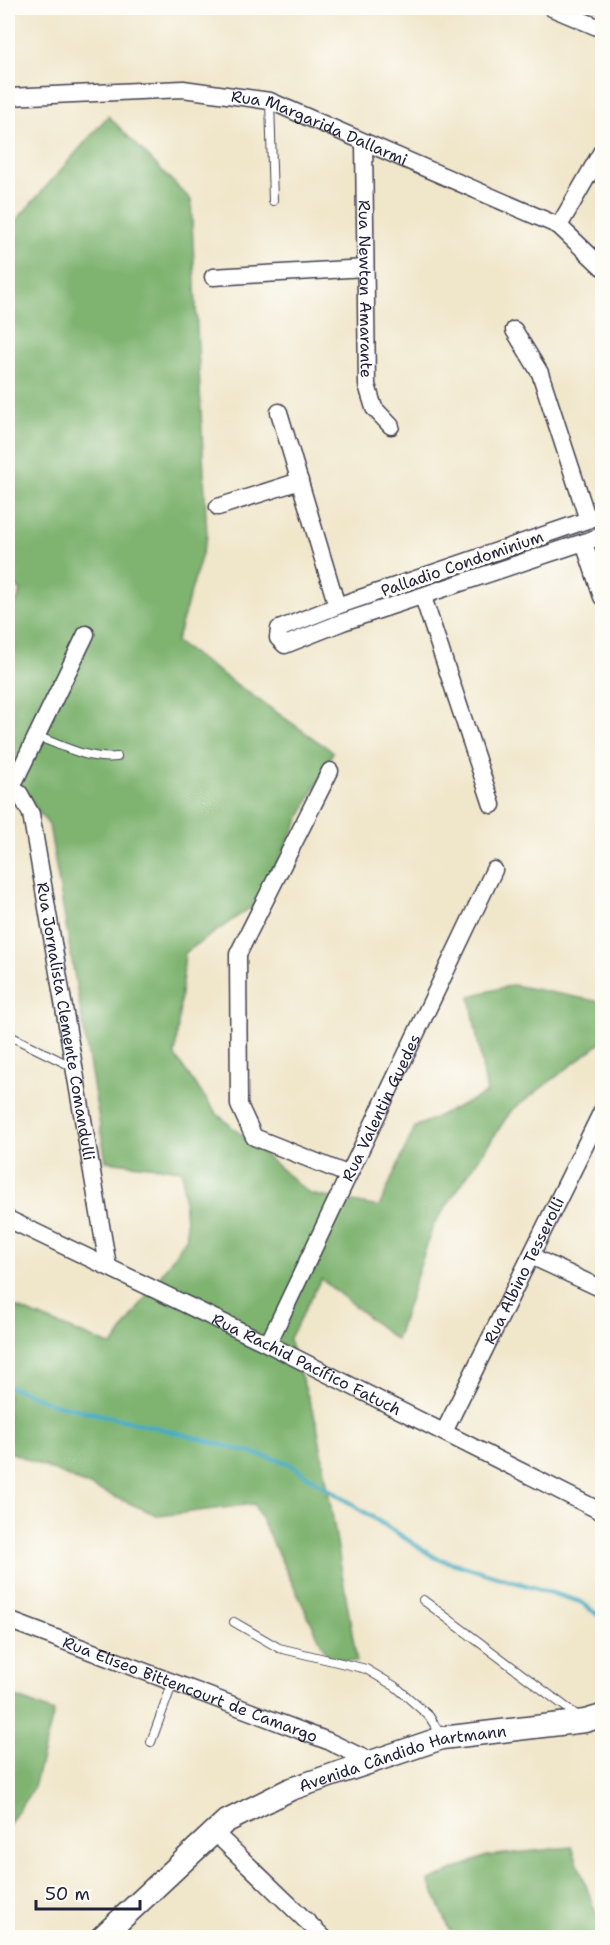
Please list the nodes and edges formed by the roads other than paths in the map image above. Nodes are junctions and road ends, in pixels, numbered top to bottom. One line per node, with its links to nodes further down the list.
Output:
1 (552, 8): 2 (street)
2 (603, 29)
3 (8, 97): 4 (street, Rua Margarida Dallarmi)
4 (270, 101): 5 (street, Rua Margarida Dallarmi); 7 (lane)
5 (364, 143): 8 (street, Rua Margarida Dallarmi); 10 (street, Rua Newton Amarante)
6 (603, 151): 8 (street)
7 (273, 201)
8 (559, 226): 9 (street, Rua Margarida Dallarmi)
9 (603, 267)
10 (365, 268): 11 (street); 14 (street, Rua Newton Amarante)
11 (213, 277)
12 (514, 330): 17 (street, Palladio Condominium)
13 (279, 412): 15 (street)
14 (391, 426)
15 (300, 481): 16 (street); 24 (street)
16 (218, 507)
17 (595, 518): 20 (street, Palladio Condominium)
18 (603, 536): 19 (street, Palladio Condominium)
19 (584, 543): 21 (street, Palladio Condominium); 23 (street)
20 (504, 549): 21 (street); 24 (street, Palladio Condominium)
21 (510, 565): 22 (street, Palladio Condominium)
22 (423, 597): 24 (street, Palladio Condominium); 30 (street, Palladio Condominium)
23 (603, 597)
24 (337, 606)
25 (86, 634): 26 (street)
26 (36, 736): 27 (lane); 29 (street)
27 (117, 757)
28 (330, 771): 35 (street)
29 (9, 789): 33 (street, Rua Jornalista Clemente Comandulli)
30 (492, 805)
31 (494, 870): 35 (street, Rua Valentin Guedes)
32 (8, 1035): 33 (lane)
33 (73, 1068): 38 (street, Rua Jornalista Clemente Comandulli)
34 (603, 1111): 37 (street, Rua Albino Tesserolli)
35 (347, 1174): 40 (street, Rua Valentin Guedes)
36 (8, 1219): 38 (street, Rua Rachid Pacífico Fatuch)
37 (532, 1257): 39 (street); 41 (street, Rua Albino Tesserolli)
38 (108, 1266): 40 (street, Rua Rachid Pacífico Fatuch)
39 (603, 1289)
40 (268, 1344): 41 (street, Rua Rachid Pacífico Fatuch)
41 (444, 1432): 42 (street, Rua Rachid Pacífico Fatuch)
42 (603, 1512)
43 (423, 1600): 47 (lane)
44 (8, 1620): 46 (street, Rua Eliseo Bittencourt de Camargo)
45 (234, 1622): 48 (lane)
46 (173, 1682): 49 (lane); 50 (street, Rua Eliseo Bittencourt de Camargo)
47 (594, 1718): 48 (main road, Avenida Cândido Hartmann)
48 (442, 1738): 50 (main road, Avenida Cândido Hartmann)
49 (151, 1742)
50 (372, 1762): 51 (main road, Avenida Cândido Hartmann)
51 (214, 1832): 52 (main road, Avenida Cândido Hartmann); 53 (street)
52 (101, 1938)
53 (324, 1938)

